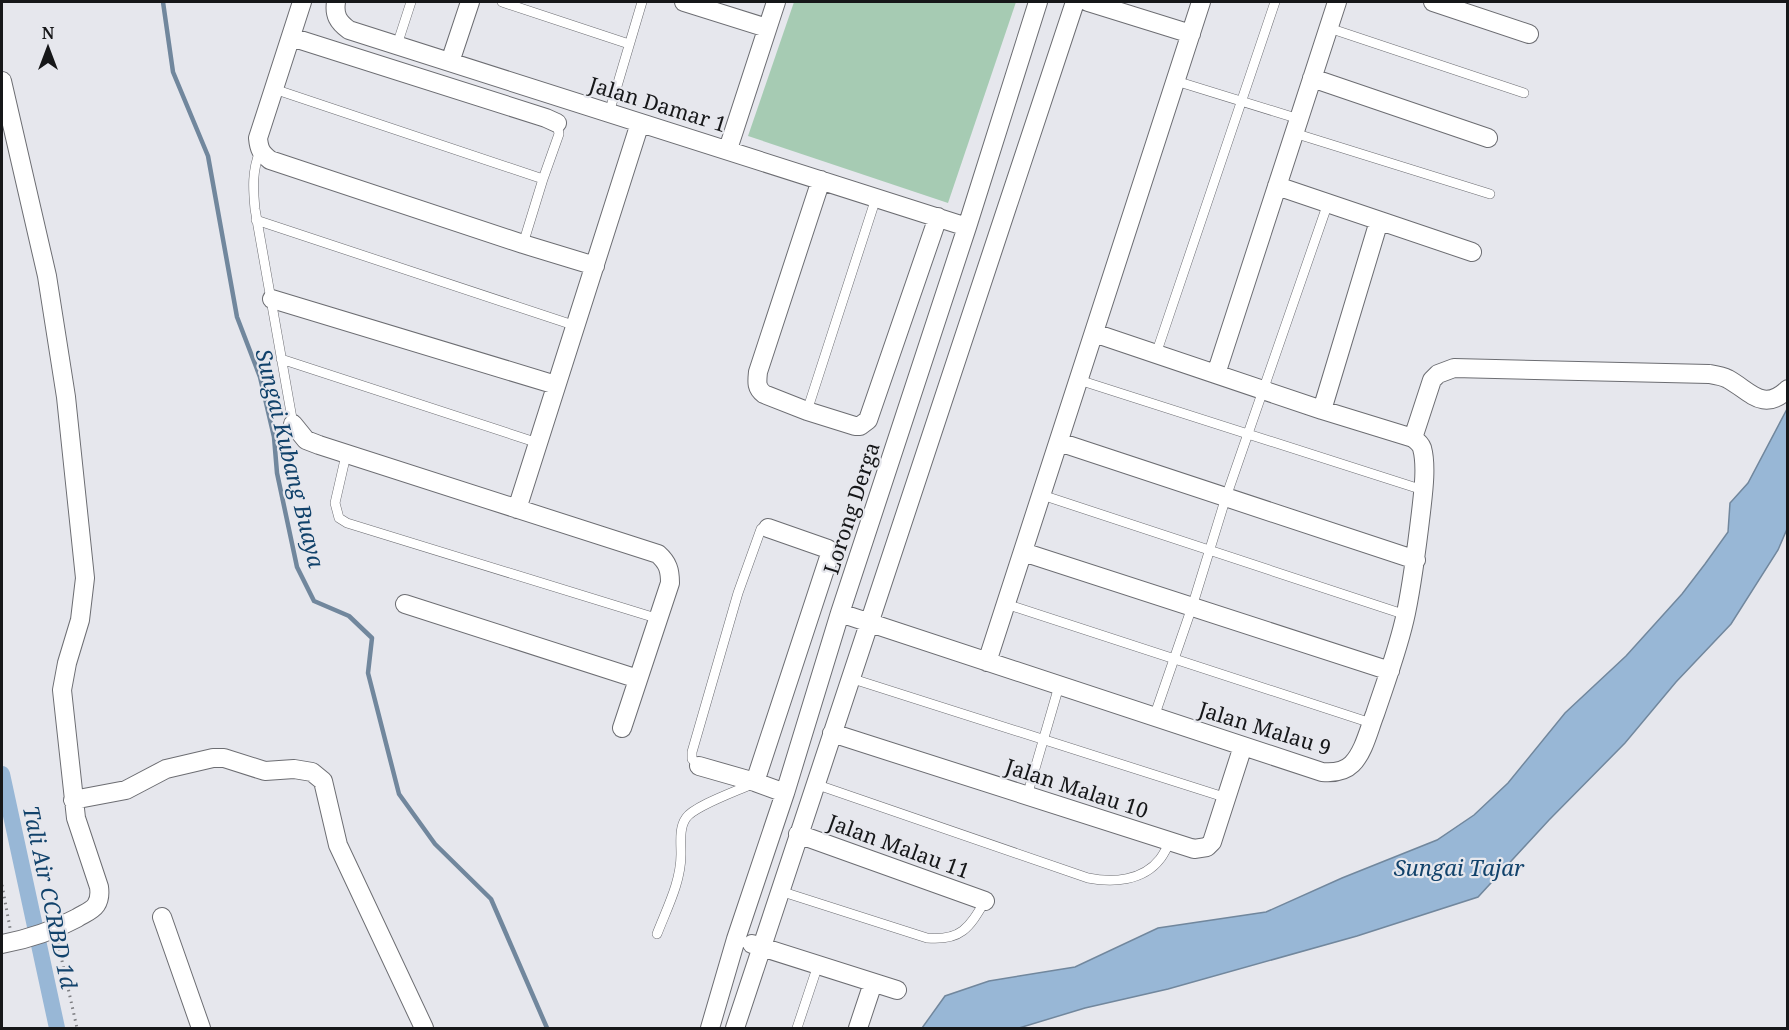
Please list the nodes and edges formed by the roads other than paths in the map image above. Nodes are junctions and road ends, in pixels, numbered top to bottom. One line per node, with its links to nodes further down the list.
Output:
1 (302, 2): 20 (street)
2 (411, 2): 22 (lane)
3 (470, 2): 23 (street)
4 (502, 2): 21 (lane)
5 (642, 2): 21 (lane)
6 (684, 2): 16 (street)
7 (776, 2): 16 (street)
8 (1038, 2): 46 (street, Lorong Derga)
9 (1075, 2): 82 (street)
10 (1088, 2): 18 (street)
11 (1202, 2): 18 (street)
12 (1275, 2): 29 (lane)
13 (1337, 2): 17 (street)
14 (1433, 2): 19 (street)
15 (337, 11): 22 (street, Jalan Damar 1)
16 (767, 28): 35 (street)
17 (1329, 28): 24 (street); 28 (lane)
18 (1191, 34): 26 (street)
19 (1528, 34)
20 (291, 37): 27 (street); 31 (street)
21 (629, 44): 30 (lane)
22 (397, 45): 23 (street, Jalan Damar 1)
23 (450, 62): 30 (street, Jalan Damar 1)
24 (1312, 78): 33 (street); 34 (street)
25 (2, 81): 101 (street)
26 (1176, 81): 29 (lane); 52 (street)
27 (274, 89): 36 (street); 37 (lane)
28 (1524, 93)
29 (1242, 102): 33 (lane); 53 (lane)
30 (609, 113): 32 (street, Jalan Damar 1)
31 (557, 123): 37 (lane)
32 (640, 123): 35 (street, Jalan Damar 1); 49 (street)
33 (1297, 126): 39 (street); 40 (lane)
34 (1488, 138)
35 (728, 149): 38 (street, Jalan Damar 1)
36 (260, 151): 44 (lane); 47 (street)
37 (543, 179): 47 (lane)
38 (821, 180): 41 (street, Jalan Damar 1); 61 (street)
39 (1277, 186): 42 (street); 55 (street)
40 (1490, 194)
41 (876, 198): 43 (street, Jalan Damar 1); 61 (lane)
42 (1328, 203): 45 (street); 59 (lane)
43 (938, 217): 46 (street, Jalan Damar 1); 61 (street)
44 (256, 220): 50 (lane); 51 (lane)
45 (1379, 220): 48 (street); 60 (street)
46 (967, 226): 79 (street, Lorong Derga)
47 (523, 244): 49 (street)
48 (1472, 252)
49 (595, 266): 51 (street)
50 (272, 299): 54 (lane); 57 (street)
51 (576, 326): 57 (street)
52 (1094, 333): 53 (street); 56 (street)
53 (1156, 354): 55 (street)
54 (281, 359): 62 (lane); 66 (lane)
55 (1216, 374): 59 (street)
56 (1079, 380): 63 (lane); 65 (street)
57 (556, 385): 66 (street)
58 (1788, 389): 64 (street)
59 (1264, 390): 60 (street); 63 (lane)
60 (1322, 410): 64 (street)
61 (807, 411)
62 (293, 424): 67 (street)
63 (1248, 435): 68 (lane); 70 (lane)
64 (1413, 438): 68 (street, Jalan Malau 9)
65 (1059, 442): 69 (street); 70 (street)
66 (538, 443): 71 (street)
67 (346, 455): 71 (street); 81 (lane)
68 (1424, 490): 75 (street, Jalan Malau 9)
69 (1042, 495): 73 (lane); 74 (street)
70 (1226, 497): 73 (lane); 75 (street)
71 (517, 509): 81 (street)
72 (768, 528): 95 (lane); 96 (street)
73 (1209, 550): 78 (lane); 80 (lane)
74 (1023, 552): 77 (street); 78 (street)
75 (1416, 560): 80 (street, Jalan Malau 9)
76 (405, 604): 87 (street)
77 (1006, 604): 83 (lane); 84 (street)
78 (1192, 607): 83 (lane); 85 (street)
79 (840, 613): 82 (street, Jalan Malau 9); 98 (street, Lorong Derga)
80 (1406, 615): 85 (street, Jalan Malau 9)
81 (659, 619): 87 (street)
82 (868, 623): 84 (street, Jalan Malau 9); 86 (street)
83 (1174, 658): 89 (lane); 90 (lane)
84 (987, 662): 88 (street, Jalan Malau 9)
85 (1389, 671): 90 (street, Jalan Malau 9)
86 (850, 678): 92 (street); 93 (lane)
87 (638, 679): 91 (street)
88 (1059, 686): 89 (street, Jalan Malau 9); 93 (lane)
89 (1154, 717): 94 (street, Jalan Malau 9)
90 (1371, 723): 94 (street, Jalan Malau 9)
91 (622, 728)
92 (832, 733): 97 (street); 99 (street, Jalan Malau 10)
93 (1043, 739): 99 (lane); 100 (lane)
94 (1243, 747): 100 (street, Jalan Malau 10)
95 (699, 766): 96 (street)
96 (755, 782): 98 (street); 107 (lane)
97 (815, 783): 102 (street); 103 (lane)
98 (785, 793): 108 (street, Lorong Derga)
99 (1027, 796): 103 (street, Jalan Malau 10)
100 (1227, 798): 103 (street, Jalan Malau 10)
101 (73, 800): 109 (street); 115 (street)
102 (798, 834): 104 (street); 105 (street, Jalan Malau 11)
103 (1170, 842)
104 (780, 891): 105 (lane); 110 (street)
105 (985, 901)
106 (162, 917): 114 (street)
107 (657, 934)
108 (736, 939): 110 (street); 116 (street, Lorong Derga)
109 (11, 943)
110 (762, 947): 111 (street); 117 (street)
111 (818, 965): 112 (street); 118 (lane)
112 (873, 982): 113 (street); 119 (street)
113 (897, 990)
114 (201, 1029)
115 (424, 1029)
116 (710, 1029)
117 (735, 1029)
118 (798, 1029)
119 (858, 1029)

